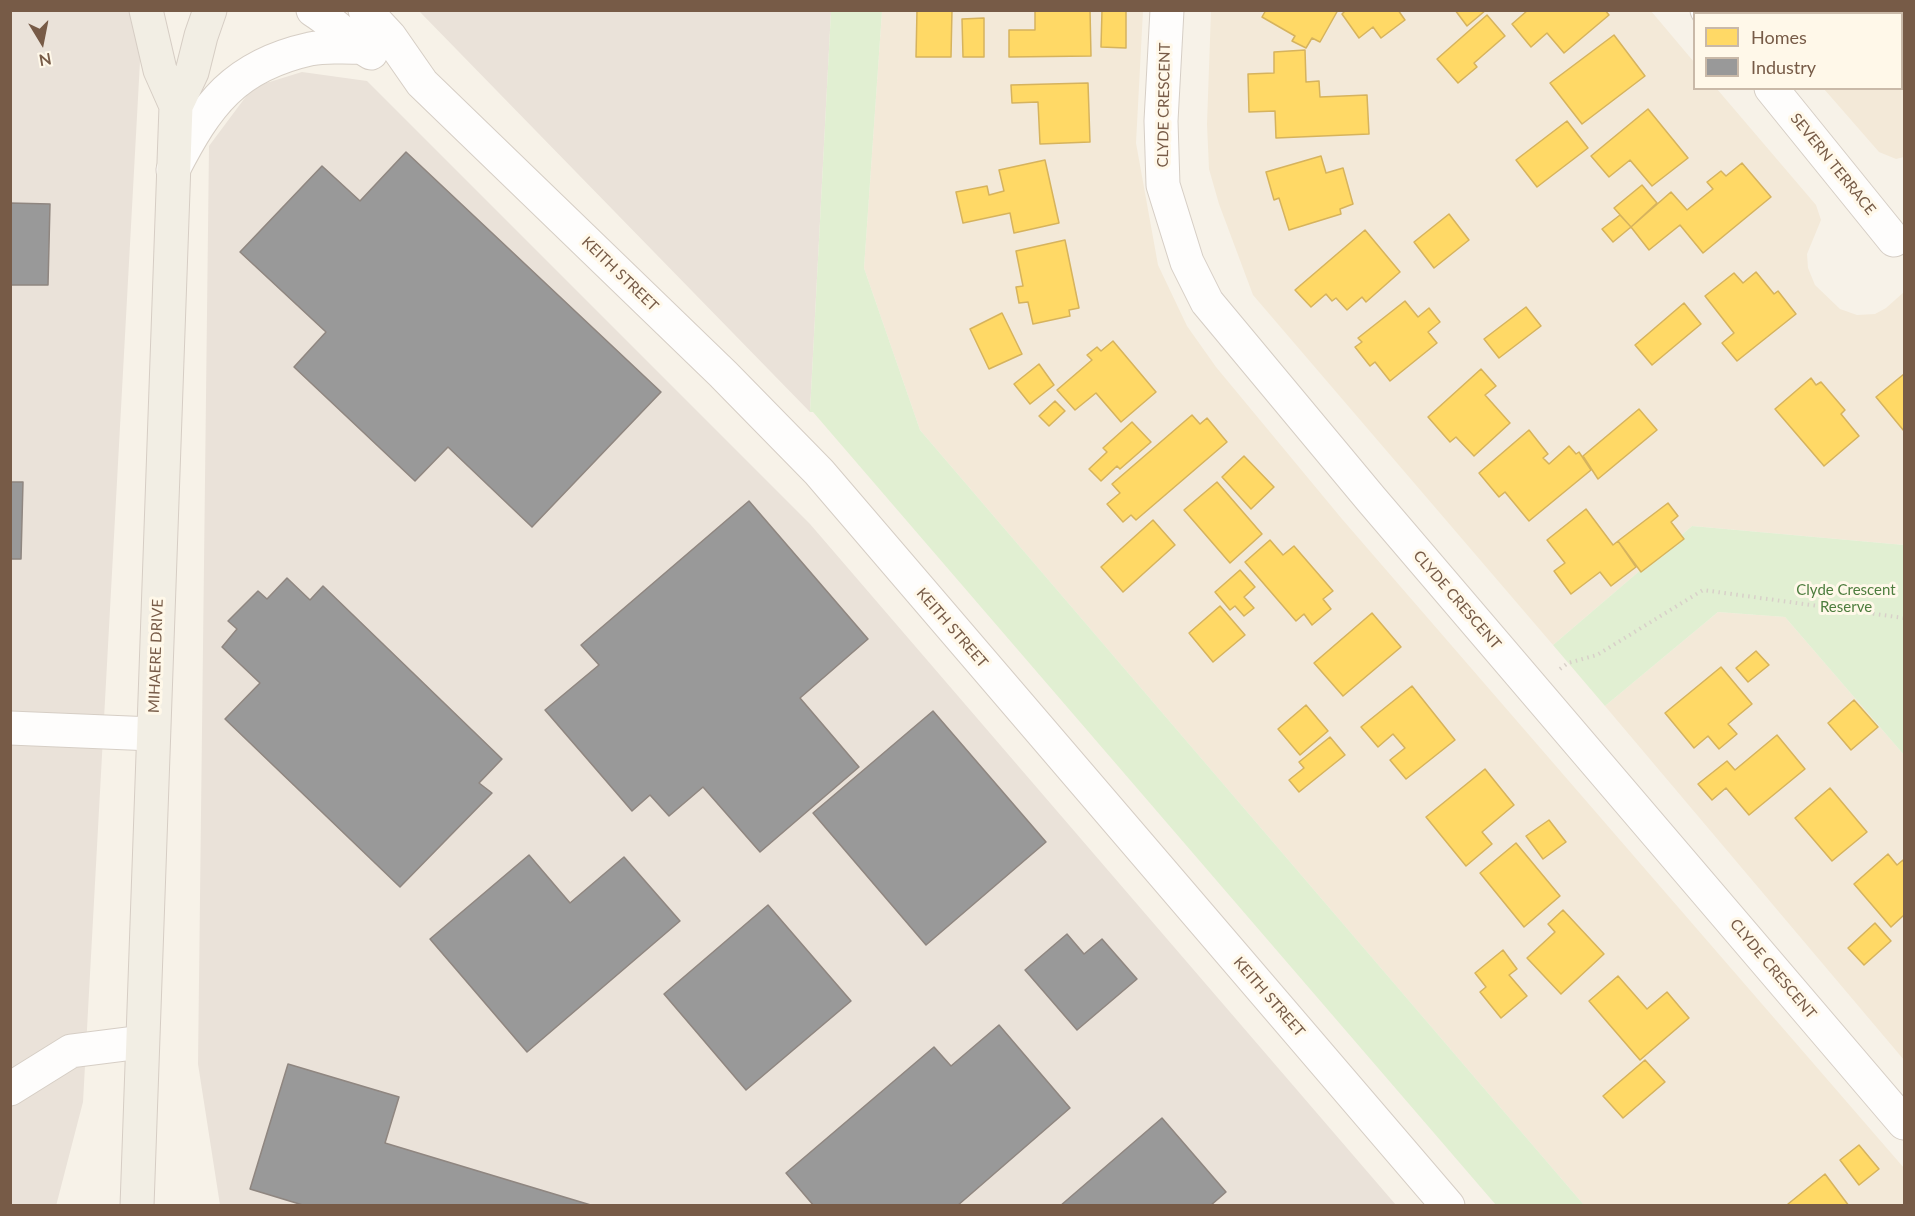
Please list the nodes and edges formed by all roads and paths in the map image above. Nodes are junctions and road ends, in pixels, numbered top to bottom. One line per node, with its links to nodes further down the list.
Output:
1 (146, 10): 9 (main road, MIHAERE DRIVE)
2 (210, 10): 9 (main road, MIHAERE DRIVE)
3 (313, 10): 6 (street, KEITH STREET)
4 (365, 10): 7 (street, KEITH STREET)
5 (1167, 10): 13 (street, CLYDE CRESCENT)
6 (361, 47): 7 (street, KEITH STREET); 10 (street)
7 (422, 83): 20 (street, KEITH STREET)
8 (1773, 90): 11 (street, SEVERN TERRACE)
9 (176, 106): 10 (main road, MIHAERE DRIVE)
10 (173, 170): 15 (main road, MIHAERE DRIVE)
11 (1894, 240)
12 (1905, 618): 13 (path)
13 (1535, 690): 18 (street, CLYDE CRESCENT)
14 (10, 728): 15 (street)
15 (153, 734): 16 (main road, MIHAERE DRIVE)
16 (142, 1042): 17 (street); 19 (main road, MIHAERE DRIVE)
17 (10, 1089)
18 (1905, 1123)
19 (137, 1206)
20 (1448, 1206)

